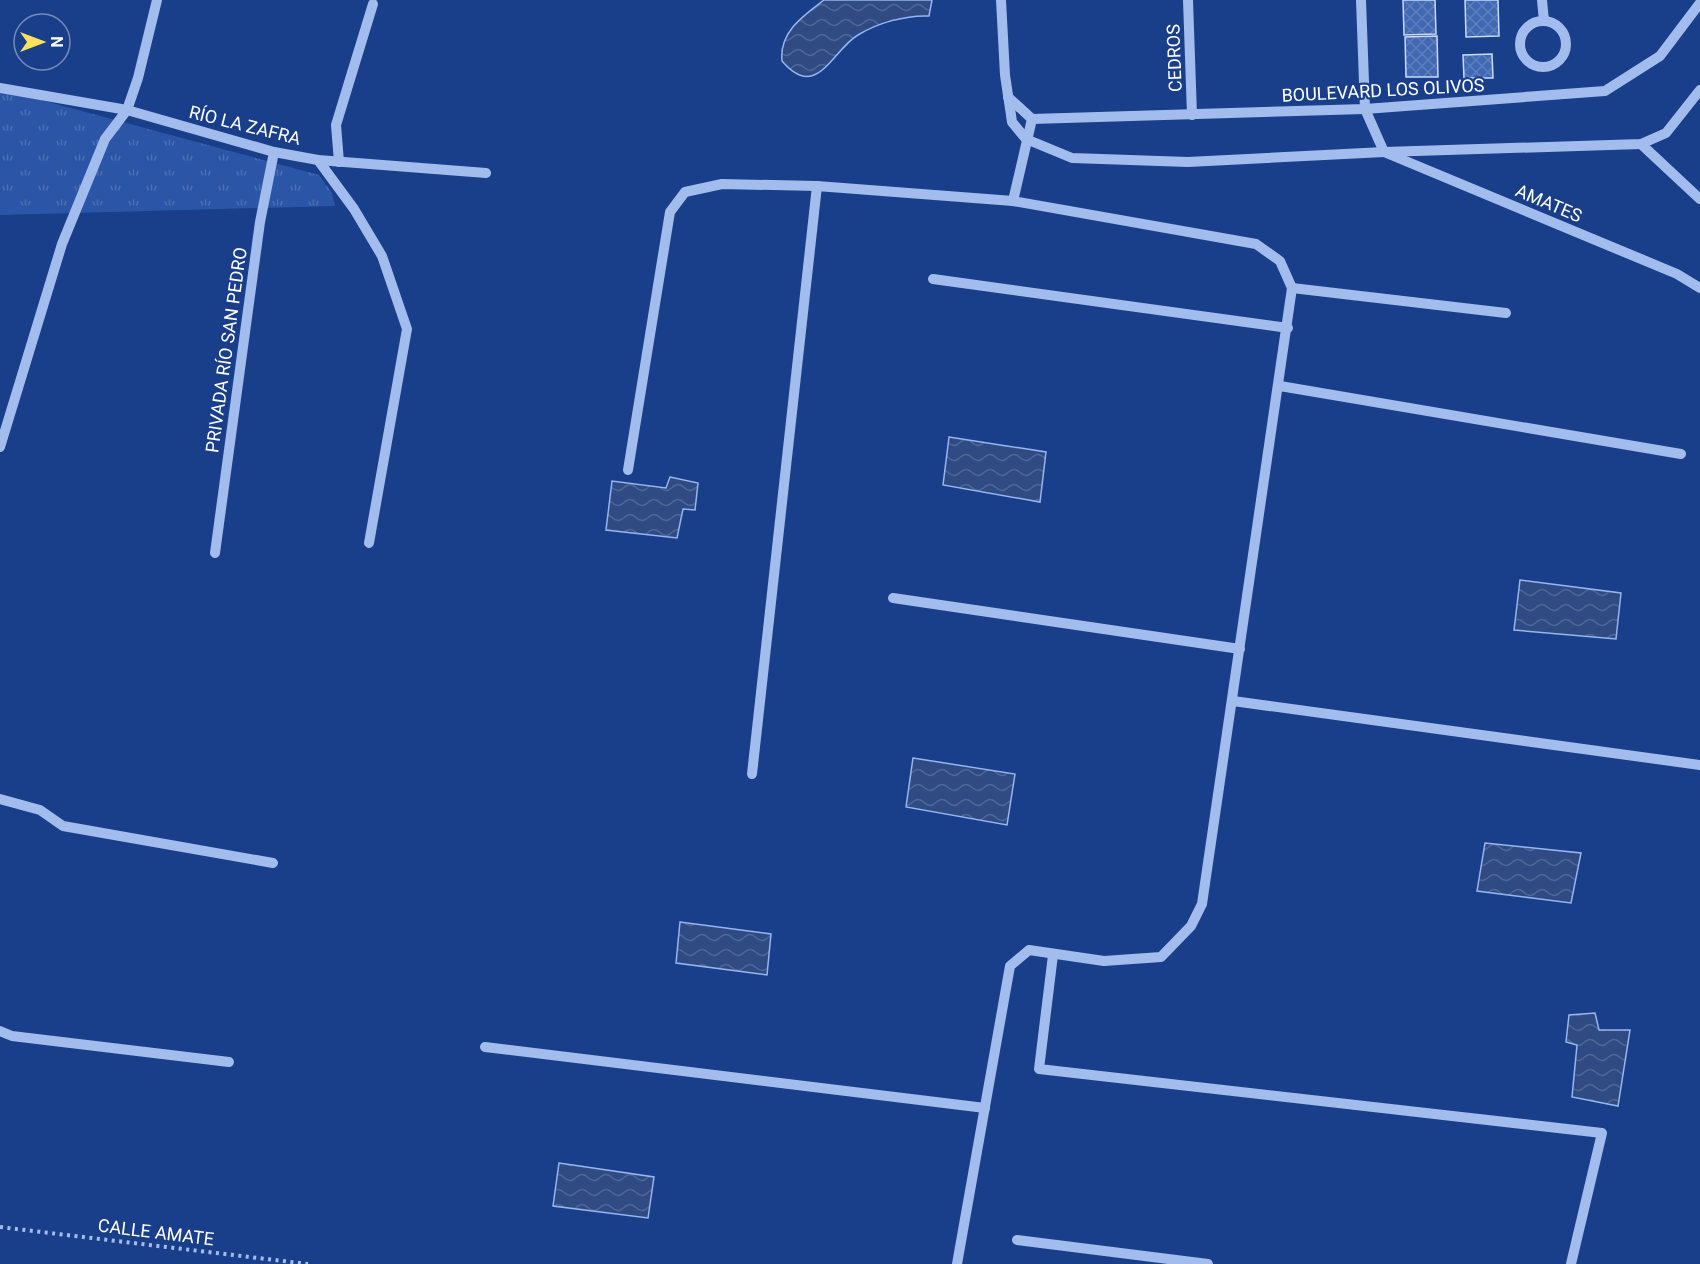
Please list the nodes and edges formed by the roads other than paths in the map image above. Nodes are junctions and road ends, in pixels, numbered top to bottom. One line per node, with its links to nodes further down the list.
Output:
1 (157, 0): 12 (street)
2 (1001, 0): 11 (street)
3 (1188, 0): 14 (street, CEDROS)
4 (1360, 0): 13 (street)
5 (1542, 0): 8 (street)
6 (1700, 3): 13 (street, BOULEVARD LOS OLIVOS)
7 (373, 4): 21 (street)
8 (1544, 21): 8 (street)
9 (0, 88): 12 (street, RÍO LA ZAFRA)
10 (1700, 90): 17 (street)
11 (1007, 97): 15 (street); 16 (street)
12 (127, 110): 18 (street, RÍO LA ZAFRA); 32 (street)
13 (1365, 110): 14 (street, BOULEVARD LOS OLIVOS); 19 (street)
14 (1192, 116): 15 (street, BOULEVARD LOS OLIVOS)
15 (1032, 119): 16 (street)
16 (1026, 139): 19 (street); 25 (street)
17 (1641, 144): 19 (street); 24 (street)
18 (274, 152): 20 (street, RÍO LA ZAFRA); 36 (street, PRIVADA RÍO SAN PEDRO)
19 (1384, 152): 28 (street, AMATES)
20 (318, 160): 21 (street, RÍO LA ZAFRA); 35 (street)
21 (339, 162): 22 (street, RÍO LA ZAFRA)
22 (486, 173)
23 (817, 186): 25 (street); 34 (street); 41 (street)
24 (1700, 199)
25 (1013, 201): 27 (street)
26 (933, 279): 30 (street)
27 (1292, 288): 29 (street); 30 (street)
28 (1700, 288)
29 (1506, 313)
30 (1288, 328): 31 (street)
31 (1280, 386): 33 (street); 38 (street)
32 (0, 447)
33 (1681, 454)
34 (628, 470)
35 (369, 543)
36 (215, 553)
37 (892, 598): 38 (street)
38 (1240, 649): 39 (street)
39 (1233, 700): 40 (street); 44 (street)
40 (1700, 765)
41 (752, 774)
42 (0, 799): 43 (street)
43 (273, 863)
44 (1053, 955): 48 (street); 52 (street)
45 (0, 1031): 47 (street)
46 (485, 1047): 48 (street)
47 (229, 1062)
48 (985, 1108): 50 (street)
49 (1017, 1240): 51 (street)
50 (957, 1264)
51 (1208, 1264)
52 (1571, 1264)

